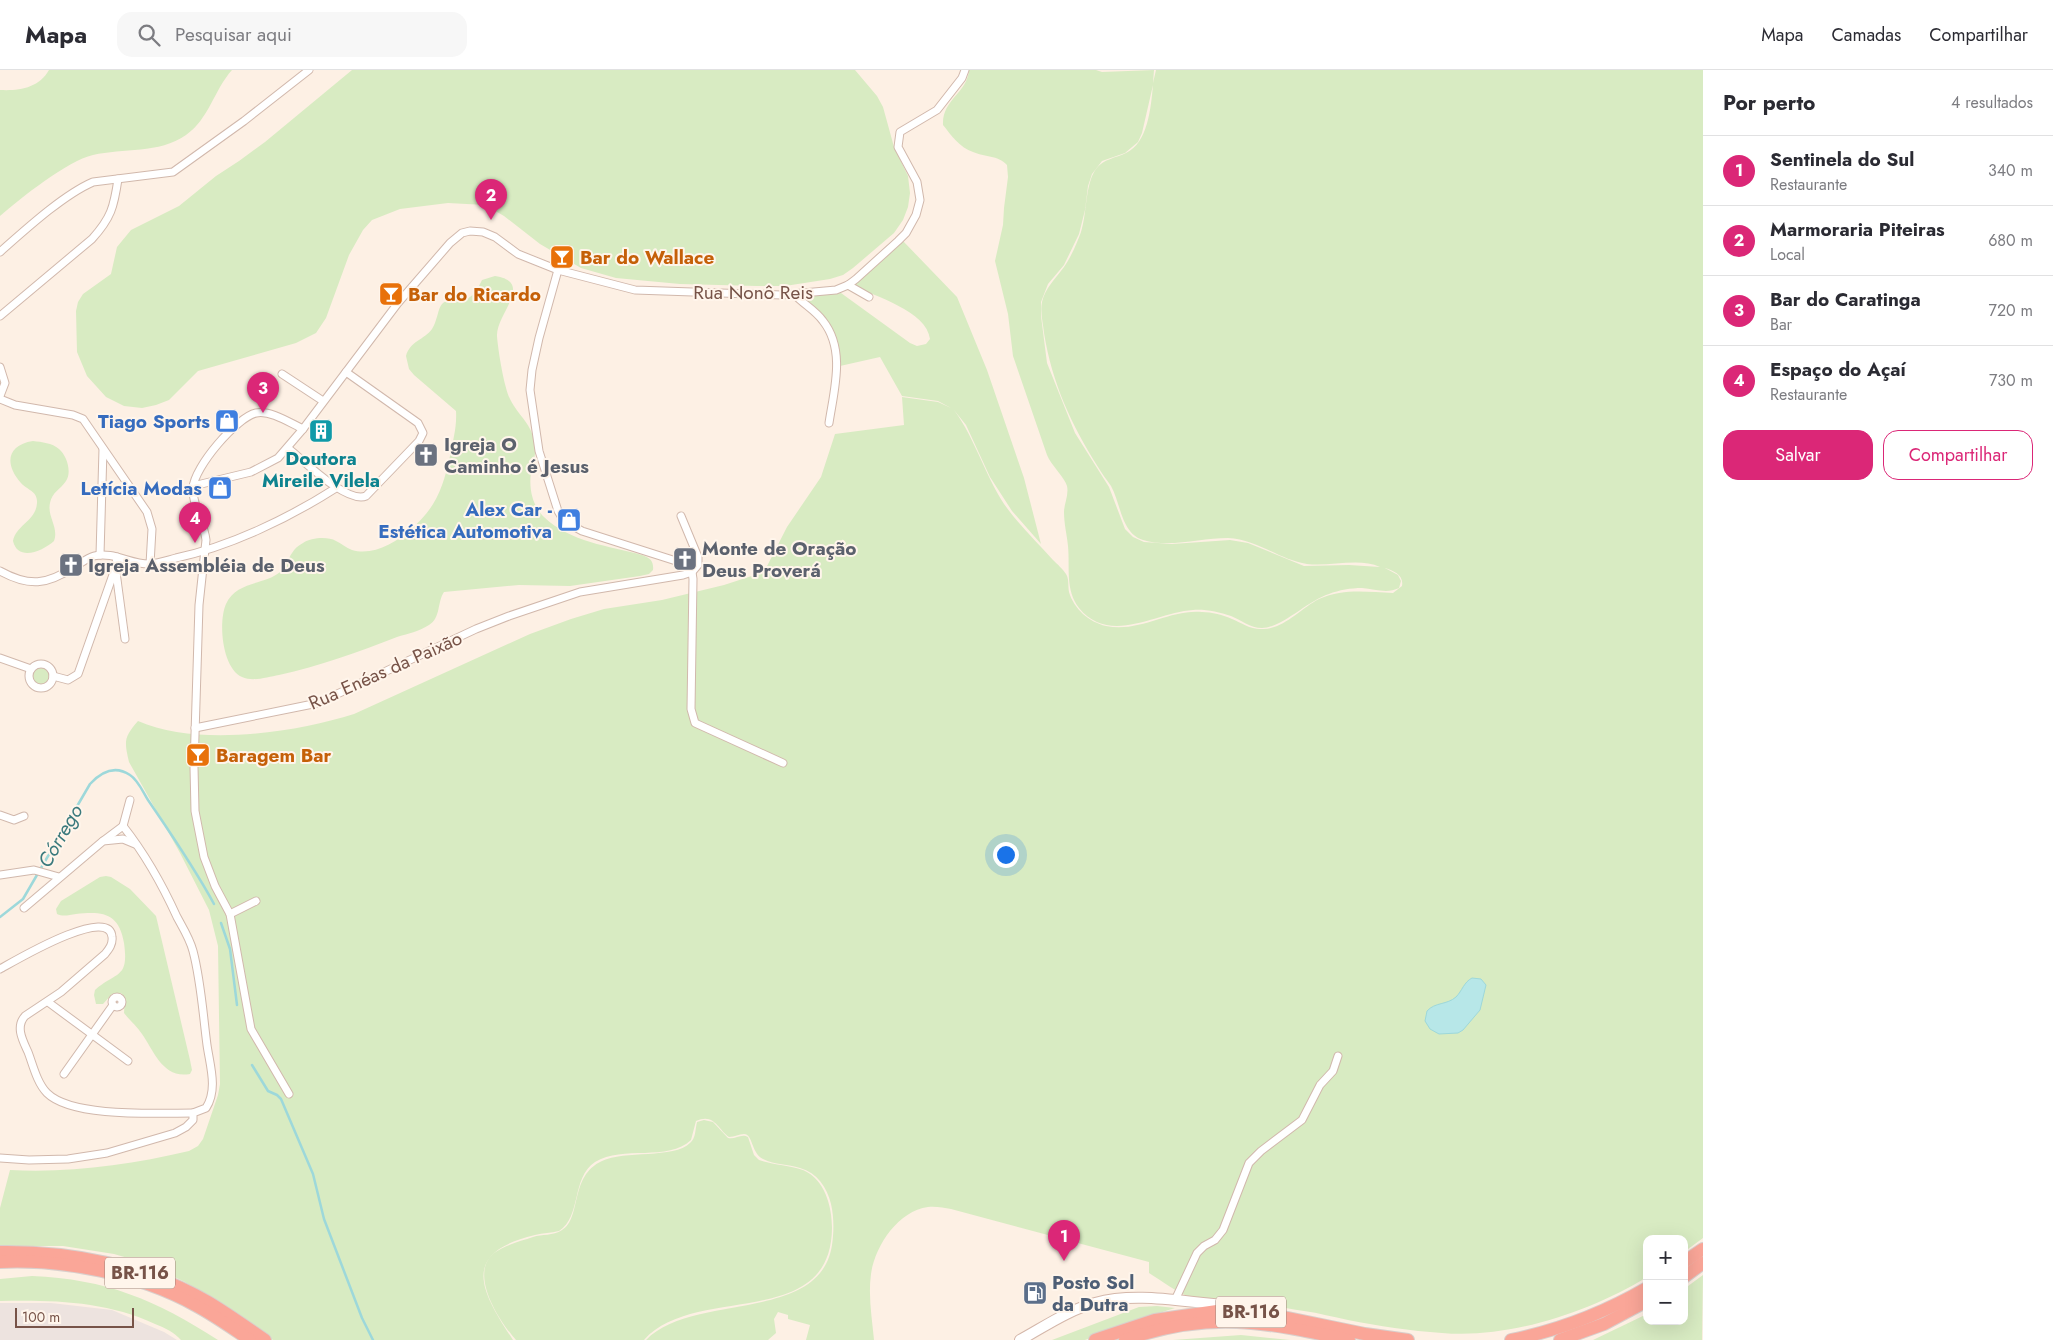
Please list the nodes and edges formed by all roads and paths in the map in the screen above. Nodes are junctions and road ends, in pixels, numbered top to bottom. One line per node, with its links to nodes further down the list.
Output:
1 (309, 70): 3 (street)
2 (965, 70): 6 (street, Rua Nonô Reis)
3 (118, 179): 4 (street); 9 (street)
4 (0, 252)
5 (558, 270): 7 (street, Rua Nonô Reis); 11 (street, Rua Nonô Reis); 28 (street)
6 (848, 285): 7 (street, Rua Nonô Reis); 8 (street)
7 (794, 294): 15 (street)
8 (869, 297)
9 (0, 316)
10 (0, 367): 13 (street)
11 (346, 372): 14 (street, Rua Nonô Reis); 20 (street)
12 (282, 374): 14 (street)
13 (0, 397): 18 (street)
14 (323, 401): 16 (street, Rua Nonô Reis)
15 (829, 423)
16 (303, 429): 17 (street, Rua Nonô Reis); 19 (street)
17 (288, 448): 19 (street, Rua Nonô Reis); 20 (street)
18 (103, 449): 23 (street); 25 (street)
19 (193, 486): 22 (street)
20 (336, 488): 22 (street)
21 (681, 516): 28 (street)
22 (205, 551): 25 (street); 33 (street)
23 (100, 555): 24 (street); 27 (street)
24 (117, 557): 25 (street); 26 (street)
25 (150, 564)
26 (115, 569): 29 (street); 32 (street)
27 (0, 571)
28 (692, 572): 33 (street, Rua Enéas da Paixão); 34 (street)
29 (125, 639)
30 (0, 658): 31 (street)
31 (31, 669): 32 (street); 32 (street)
32 (53, 676)
33 (195, 728): 45 (street)
34 (783, 763)
35 (130, 800): 38 (street)
36 (0, 815): 37 (street)
37 (24, 816)
38 (123, 826): 39 (street); 40 (street)
39 (103, 841): 40 (street); 42 (street)
40 (138, 845): 54 (street)
41 (2, 876): 42 (street)
42 (56, 876): 44 (street)
43 (256, 901): 45 (street)
44 (24, 908)
45 (230, 914): 53 (street)
46 (0, 969): 47 (street)
47 (48, 1002): 49 (street); 54 (street)
48 (113, 1005): 49 (street)
49 (92, 1035): 51 (street); 52 (street)
50 (1338, 1056): 64 (street)
51 (128, 1061)
52 (64, 1074)
53 (289, 1094)
54 (193, 1112): 55 (street)
55 (0, 1158)
56 (1703, 1249): 58 (highway)
57 (0, 1252): 68 (highway, BR-116)
58 (1688, 1259)
59 (0, 1262): 66 (highway, BR-116)
60 (1703, 1263): 62 (highway)
61 (0, 1271): 66 (highway)
62 (1688, 1274)
63 (1643, 1290): 74 (highway)
64 (1176, 1298)
65 (1643, 1303): 75 (highway)
66 (237, 1332): 67 (highway, BR-116)
67 (250, 1340)
68 (265, 1340)
69 (1020, 1340): 73 (street)
70 (1095, 1340): 73 (highway, BR-116)
71 (1125, 1340): 72 (highway, BR-116)
72 (1349, 1340)
73 (1404, 1340)
74 (1511, 1340)
75 (1560, 1340)

